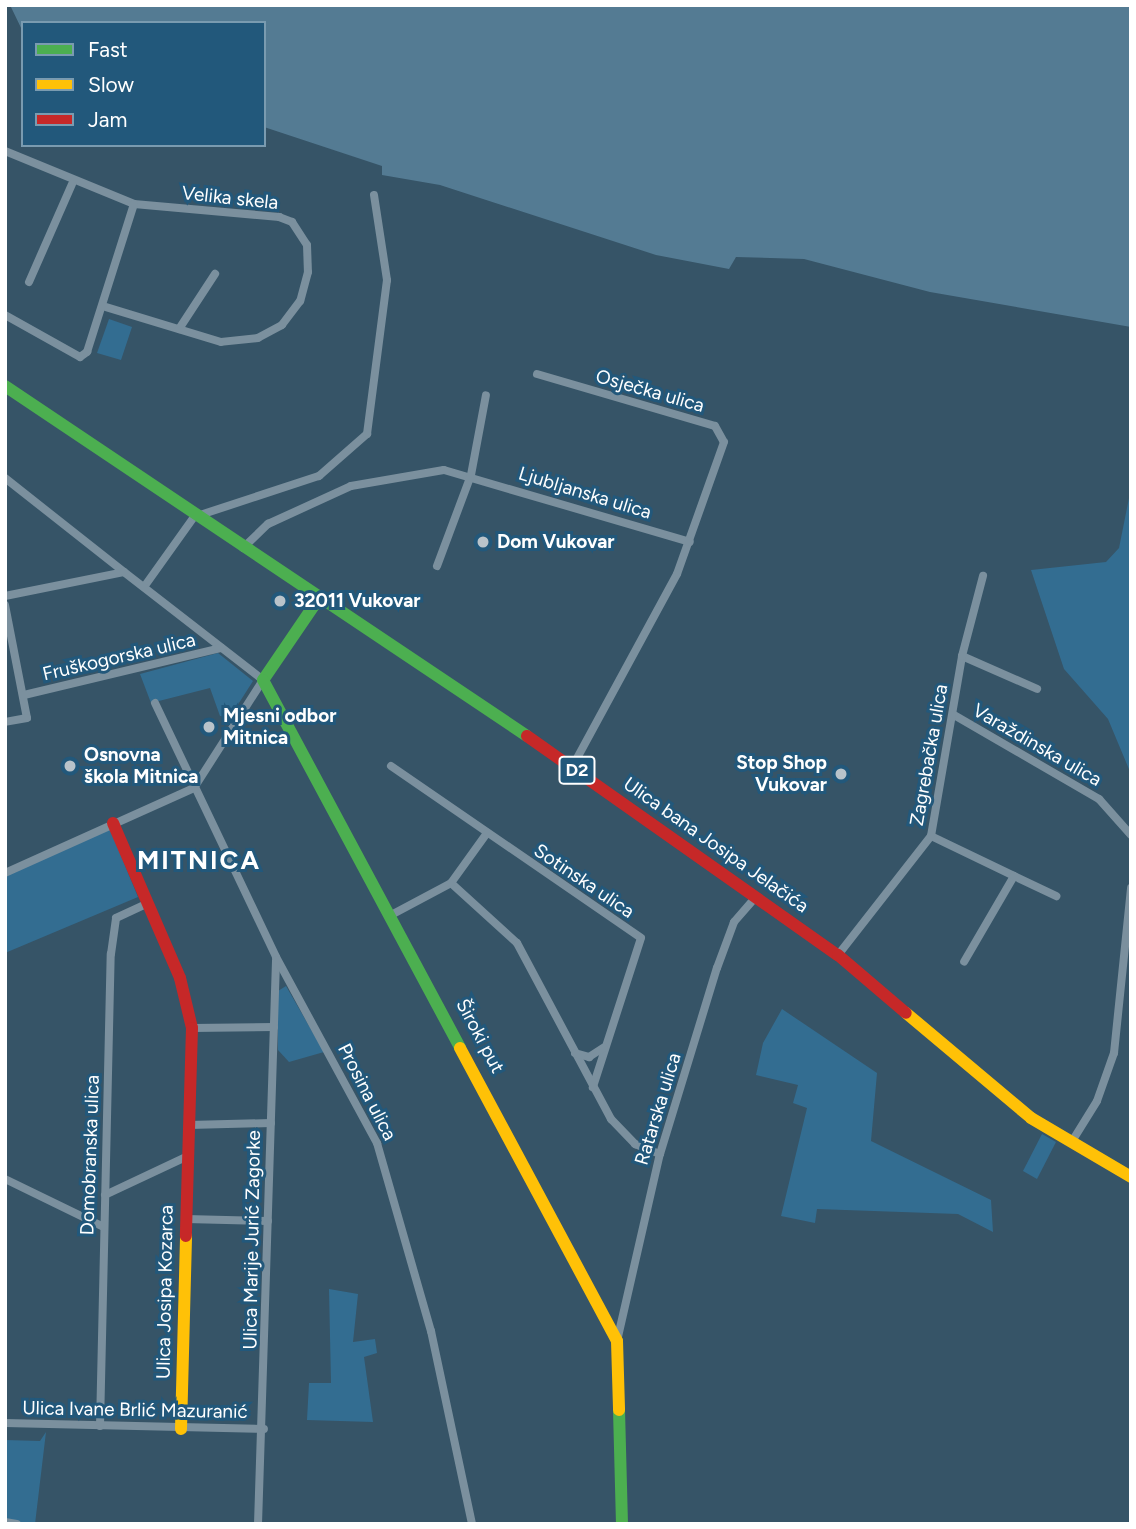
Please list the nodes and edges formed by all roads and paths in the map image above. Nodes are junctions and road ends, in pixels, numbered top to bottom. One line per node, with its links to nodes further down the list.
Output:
1 (5, 151): 2 (street, Velika skela)
2 (72, 184): 4 (street, Velika skela); 6 (street)
3 (374, 195): 15 (street)
4 (134, 204): 7 (street); 9 (street, Velika skela)
5 (215, 274): 9 (street)
6 (29, 282)
7 (106, 307): 8 (street); 9 (street, Velika skela)
8 (5, 315)
9 (179, 329)
10 (537, 374): 16 (street, Osječka ulica)
11 (5, 386): 15 (street, Ulica bana Josipa Jelačića / D2)
12 (486, 395): 13 (street)
13 (471, 475): 16 (street, Ljubljanska ulica); 17 (street, Ljubljanska ulica); 18 (street)
14 (5, 478): 19 (street)
15 (194, 517): 17 (street, Ulica bana Josipa Jelačića / D2); 21 (street)
16 (690, 542): 34 (street, Osječka ulica)
17 (243, 548): 23 (street, Ulica bana Josipa Jelačića / D2)
18 (437, 566)
19 (124, 572): 21 (street); 22 (street)
20 (983, 576): 26 (street, Zagrebačka ulica)
21 (144, 587): 25 (street)
22 (5, 596)
23 (319, 597): 27 (street); 34 (street, Ulica bana Josipa Jelačića / D2)
24 (5, 605): 29 (street, Fruškogorska ulica)
25 (221, 648): 27 (street); 29 (street, Fruškogorska ulica)
26 (962, 656): 28 (street); 31 (street, Zagrebačka ulica)
27 (263, 680): 35 (street); 47 (street, Široki put)
28 (1037, 689)
29 (24, 695): 32 (street, Fruškogorska ulica)
30 (155, 703): 35 (street, Prosina ulica)
31 (954, 715): 38 (street, Varaždinska ulica); 39 (street, Zagrebačka ulica)
32 (5, 722)
33 (391, 766): 37 (street, Sotinska ulica)
34 (572, 767): 45 (street, Ulica bana Josipa Jelačića / D2)
35 (194, 788): 36 (street); 49 (street, Prosina ulica)
36 (113, 823): 40 (street); 46 (street, Ulica Josipa Kozarca)
37 (487, 833): 42 (street); 53 (street, Sotinska ulica)
38 (1131, 835)
39 (931, 836): 41 (street); 48 (street, Zagrebačka ulica)
40 (5, 873)
41 (1014, 876): 44 (street); 50 (street)
42 (451, 883): 47 (street); 54 (street)
43 (1131, 888): 58 (street)
44 (1056, 896)
45 (756, 897): 48 (street, Ulica bana Josipa Jelačića / D2); 59 (street, Ratarska ulica)
46 (146, 904): 52 (street, Ulica Josipa Kozarca); 63 (street, Domobranska ulica)
47 (393, 914): 67 (street, Široki put)
48 (838, 955): 58 (street, Ulica bana Josipa Jelačića / D2)
49 (276, 957): 51 (street, Ulica Marije Jurić Zagorke); 75 (street, Prosina ulica)
50 (964, 962)
51 (274, 1027): 52 (street); 56 (street, Ulica Marije Jurić Zagorke)
52 (192, 1028): 57 (street, Ulica Josipa Kozarca)
53 (606, 1045): 54 (street); 55 (street, Sotinska ulica)
54 (575, 1053): 55 (street)
55 (593, 1087): 59 (street)
56 (271, 1123): 57 (street); 65 (street, Ulica Marije Jurić Zagorke)
57 (189, 1125): 60 (street, Ulica Josipa Kozarca)
58 (1071, 1143): 61 (street, Ulica bana Josipa Jelačića / D2)
59 (660, 1154): 67 (street, Ratarska ulica)
60 (188, 1156): 63 (street); 64 (street, Ulica Josipa Kozarca)
61 (1131, 1177)
62 (5, 1179): 66 (street)
63 (105, 1195): 66 (street, Domobranska ulica)
64 (186, 1219): 65 (street); 70 (street, Ulica Josipa Kozarca)
65 (268, 1221): 71 (street, Ulica Marije Jurić Zagorke)
66 (104, 1227): 69 (street, Domobranska ulica)
67 (617, 1341): 76 (street, Široki put)
68 (5, 1423): 69 (street, Ulica Ivane Brlić Mazuranić)
69 (100, 1426): 70 (street, Ulica Ivane Brlić Mazuranić)
70 (181, 1429): 71 (street, Ulica Ivane Brlić Mazuranić)
71 (264, 1429): 74 (street, Ulica Marije Jurić Zagorke)
72 (5, 1522): 73 (street)
73 (17, 1524)
74 (258, 1524)
75 (472, 1524)
76 (622, 1524)

